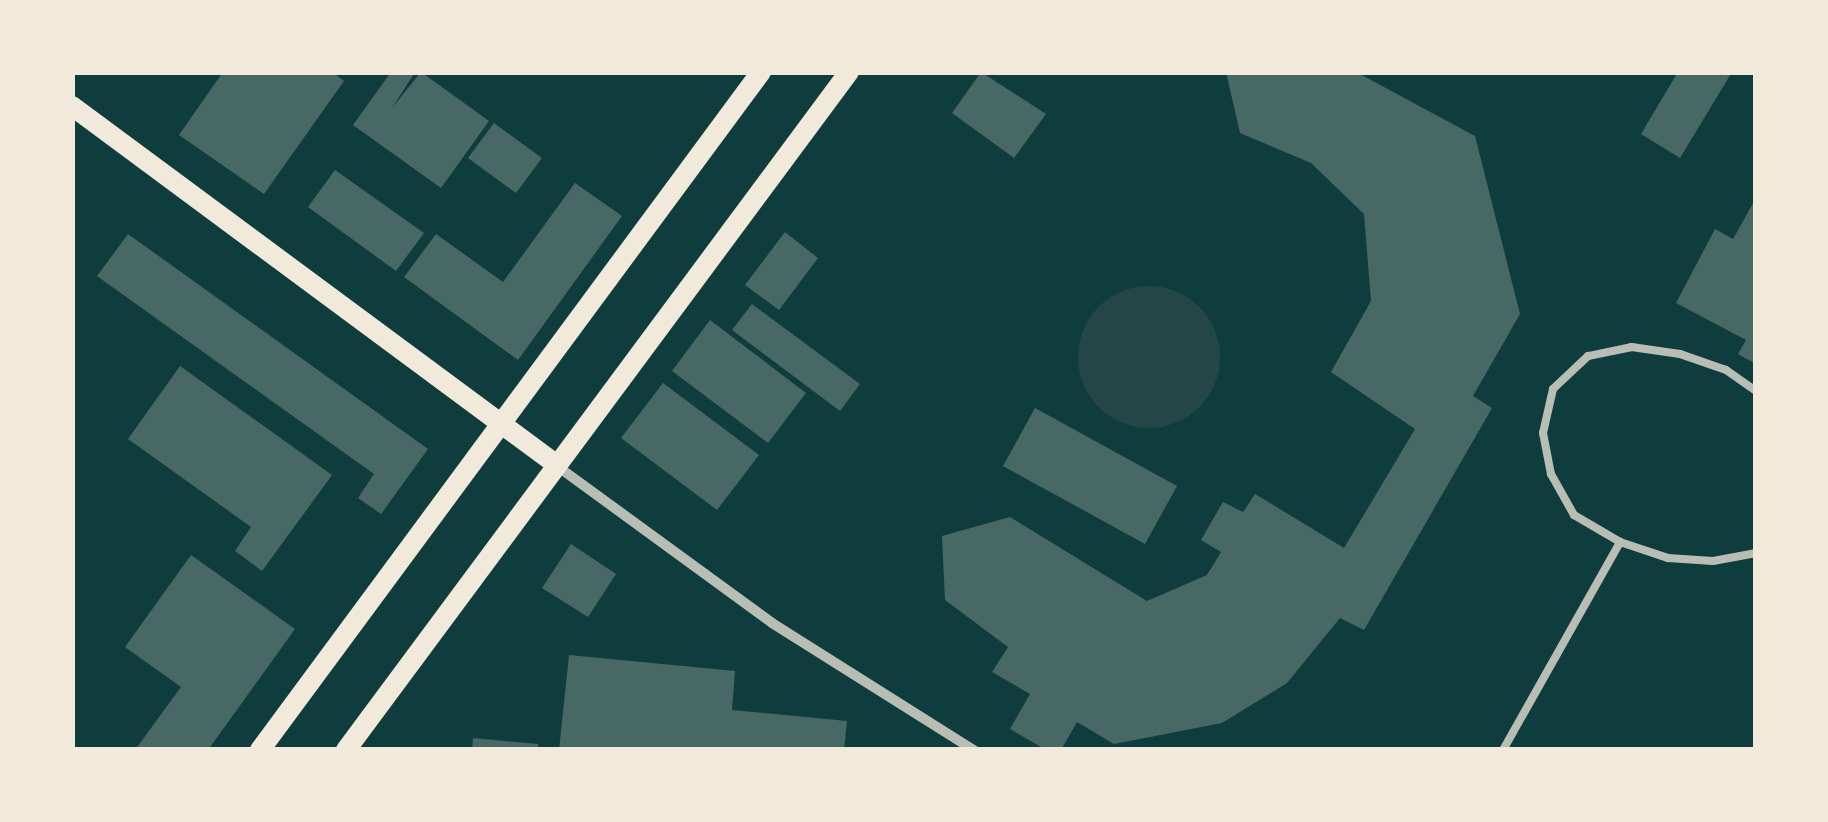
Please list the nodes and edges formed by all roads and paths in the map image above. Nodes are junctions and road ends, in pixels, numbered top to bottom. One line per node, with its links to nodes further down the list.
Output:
1 (761, 72): 5 (main road)
2 (848, 72): 6 (main road)
3 (72, 106): 5 (main road)
4 (1756, 391): 7 (lane)
5 (502, 423): 6 (main road); 9 (main road)
6 (557, 465): 10 (main road); 11 (street)
7 (1620, 542): 8 (lane); 12 (lane)
8 (1756, 553)
9 (260, 750)
10 (346, 750)
11 (974, 750)
12 (1502, 750)

